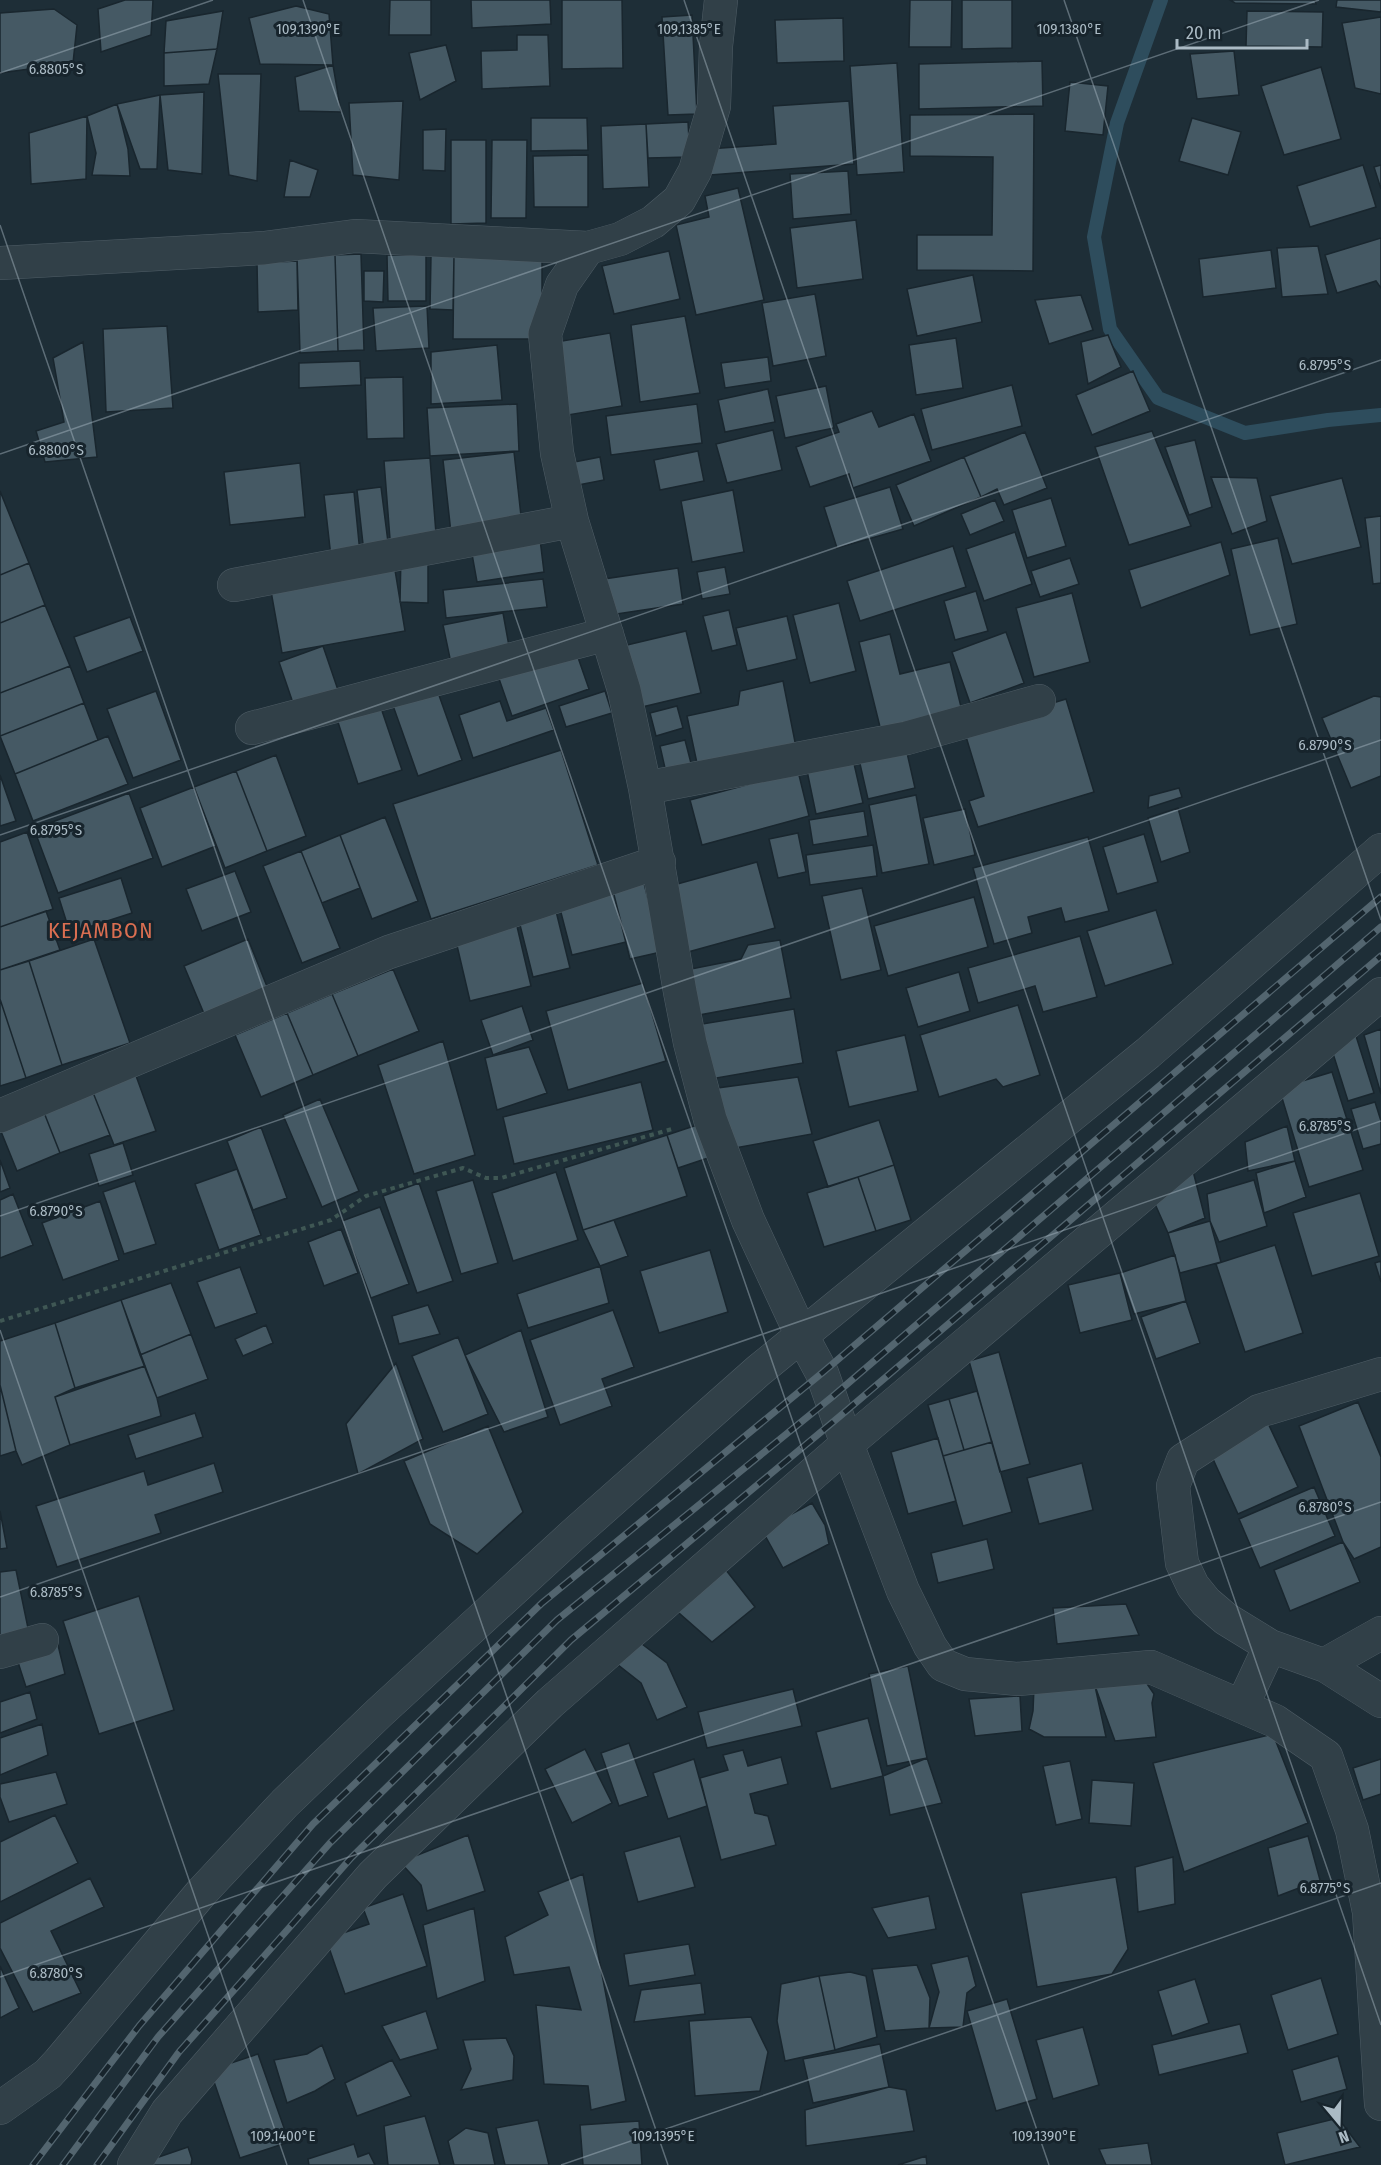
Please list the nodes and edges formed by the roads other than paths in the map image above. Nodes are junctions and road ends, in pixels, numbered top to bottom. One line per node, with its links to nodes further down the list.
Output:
1 (722, 0): 2 (street)
2 (588, 248): 3 (street); 4 (street)
3 (0, 263)
4 (573, 521): 5 (street); 6 (street)
5 (234, 585)
6 (607, 634): 8 (street); 9 (street)
7 (1039, 701): 9 (street)
8 (252, 728)
9 (645, 788): 11 (street)
10 (1381, 850): 14 (street)
11 (658, 862): 13 (street); 14 (street)
12 (1381, 994): 16 (street)
13 (0, 1116)
14 (801, 1334): 16 (street); 25 (street)
15 (1381, 1374): 20 (street)
16 (847, 1444): 22 (street); 26 (street)
17 (1381, 1633): 21 (street)
18 (42, 1640): 19 (street)
19 (0, 1652)
20 (1266, 1653): 21 (street); 22 (street)
21 (1324, 1665): 23 (street)
22 (1245, 1699): 24 (street)
23 (1381, 1701)
24 (1381, 2104)
25 (0, 2108)
26 (134, 2165)

